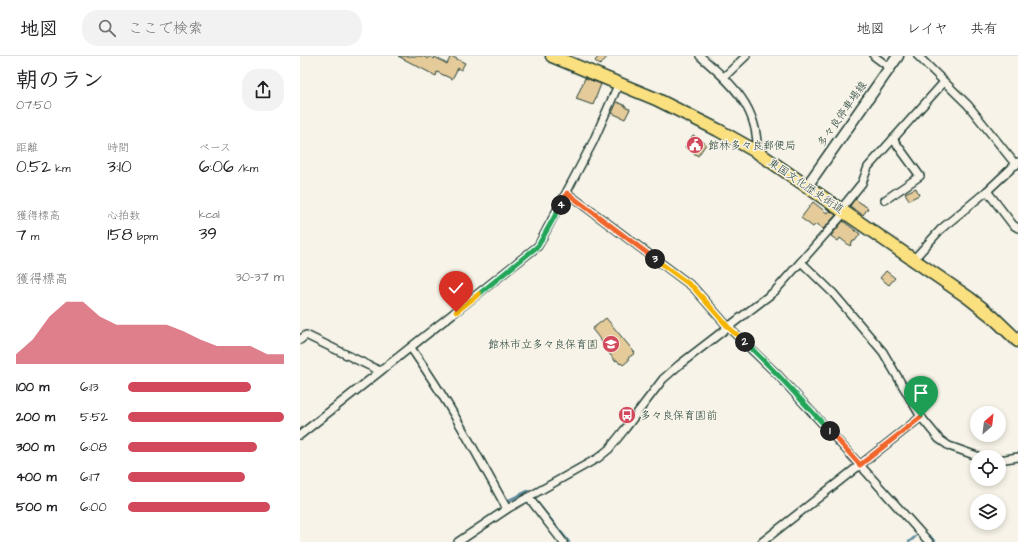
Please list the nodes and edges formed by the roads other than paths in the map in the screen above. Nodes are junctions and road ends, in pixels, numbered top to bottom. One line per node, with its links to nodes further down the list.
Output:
1 (552, 56): 10 (highway, 東国文化歴史街道)
2 (700, 56): 8 (street)
3 (746, 56): 8 (street)
4 (874, 56): 7 (street)
5 (898, 56): 7 (main road, 多々良停車場線)
6 (918, 56): 9 (street)
7 (890, 68): 14 (main road, 多々良停車場線)
8 (724, 77): 12 (street)
9 (944, 82): 11 (street); 13 (street)
10 (619, 83): 12 (highway, 東国文化歴史街道); 16 (street)
11 (893, 139): 17 (street); 18 (street)
12 (757, 152): 14 (highway, 東国文化歴史街道)
13 (1017, 163): 15 (street)
14 (807, 186): 18 (highway, 東国文化歴史街道)
15 (987, 191): 19 (street); 20 (street)
16 (567, 193): 22 (street); 25 (street)
17 (886, 200)
18 (843, 211): 20 (highway, 東国文化歴史街道); 21 (street)
19 (1018, 228)
20 (914, 259): 24 (highway, 東国文化歴史街道)
21 (801, 262): 22 (street); 27 (street)
22 (729, 328): 32 (street); 33 (street)
23 (300, 340): 26 (street)
24 (1018, 341)
25 (411, 348): 26 (street); 34 (street)
26 (380, 371): 28 (street)
27 (921, 417): 29 (street); 32 (street)
28 (300, 435)
29 (970, 453)
30 (1018, 458): 31 (street)
31 (1006, 459)
32 (860, 465): 37 (street); 38 (street)
33 (529, 498): 34 (street); 36 (street)
34 (507, 510): 35 (street)
35 (458, 542)
36 (563, 542)
37 (762, 542)
38 (929, 542)

